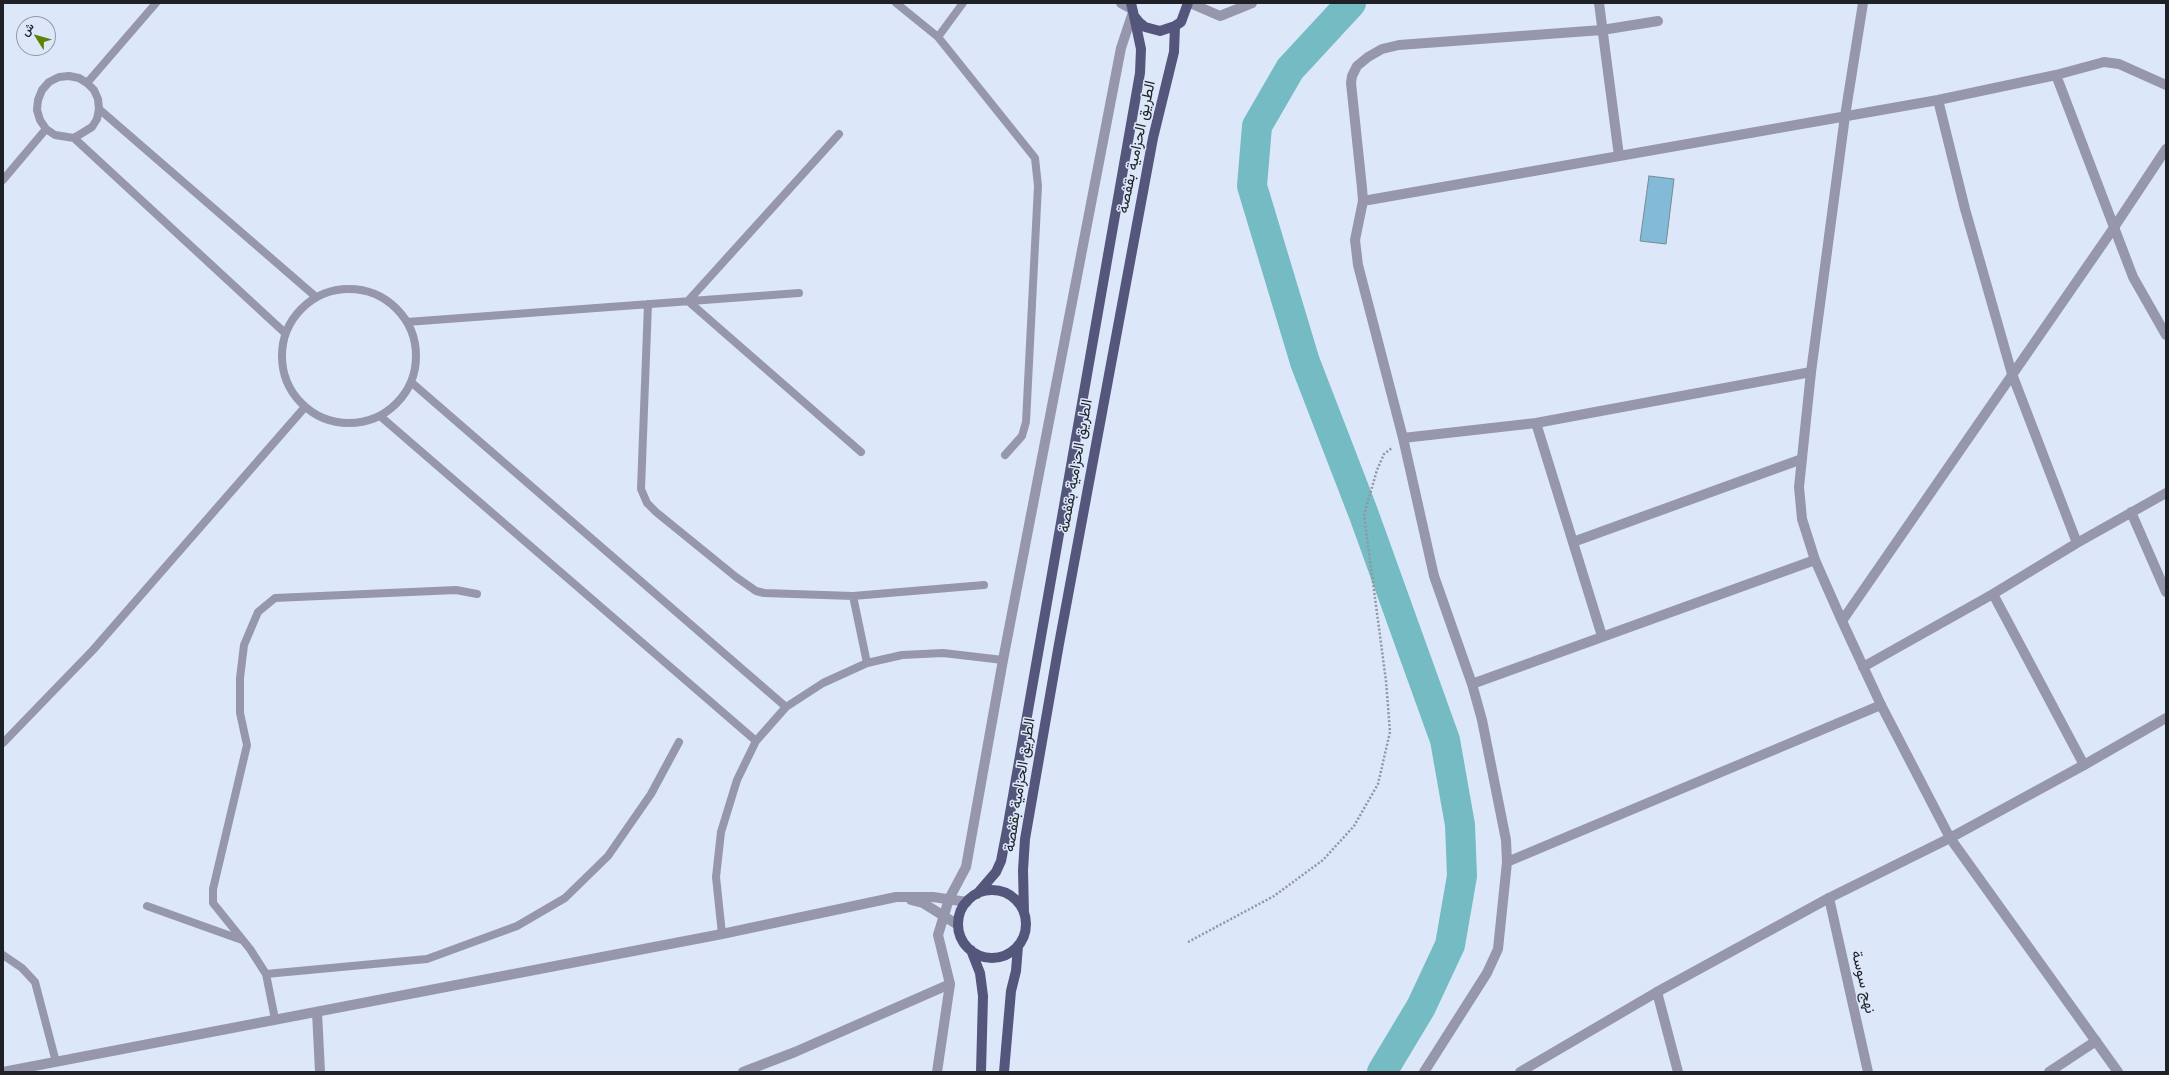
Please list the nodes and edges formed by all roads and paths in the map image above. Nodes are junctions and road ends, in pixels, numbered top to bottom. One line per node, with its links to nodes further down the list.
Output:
1 (156, 3): 15 (lane)
2 (896, 3): 13 (lane)
3 (963, 3): 13 (lane)
4 (1121, 3): 9 (street)
5 (1189, 3): 6 (street); 11 (main road)
6 (1252, 3)
7 (1599, 3): 12 (street)
8 (1863, 3): 19 (street)
9 (1132, 10): 11 (main road); 57 (street); 70 (main road, الطريق الحزامية بقفصة)
10 (1658, 21): 12 (street)
11 (1175, 26): 76 (main road, الطريق الحزامية بقفصة)
12 (1602, 30): 24 (street); 26 (street)
13 (938, 37): 43 (lane)
14 (2056, 75): 16 (street); 17 (street); 27 (street)
15 (87, 82): 18 (lane); 20 (lane)
16 (2166, 85)
17 (1938, 100): 19 (street); 36 (street)
18 (99, 109): 22 (lane); 29 (lane)
19 (1845, 116): 24 (street); 35 (street)
20 (46, 129): 22 (lane); 25 (lane)
21 (839, 134): 30 (lane)
22 (74, 138): 33 (lane)
23 (2166, 149): 27 (street)
24 (1620, 156): 26 (street)
25 (3, 180)
26 (1362, 201): 41 (street)
27 (2113, 229): 34 (street); 36 (street)
28 (799, 293): 30 (lane)
29 (316, 297): 32 (lane); 33 (lane)
30 (688, 301): 31 (lane); 42 (lane)
31 (648, 304): 32 (lane); 54 (lane)
32 (407, 322): 37 (lane)
33 (285, 334): 38 (lane)
34 (2166, 335)
35 (1811, 372): 40 (street); 44 (street)
36 (2012, 374): 48 (street); 55 (street)
37 (410, 382): 39 (lane); 62 (lane)
38 (305, 407): 39 (lane); 66 (lane)
39 (380, 416): 64 (lane)
40 (1536, 423): 41 (street); 47 (street)
41 (1403, 438): 60 (street); 81 (path)
42 (861, 452)
43 (1005, 456)
44 (1802, 459): 47 (street); 49 (street)
45 (2166, 493): 46 (street)
46 (2132, 512): 48 (street); 51 (street)
47 (1573, 542): 56 (street)
48 (2077, 543): 53 (street)
49 (1815, 560): 55 (street); 56 (street)
50 (984, 585): 54 (lane)
51 (2166, 592)
52 (478, 594): 80 (lane)
53 (1993, 594): 59 (street); 67 (street)
54 (853, 596): 58 (lane)
55 (1842, 621): 59 (street)
56 (1602, 636): 60 (street)
57 (1003, 660): 58 (lane); 73 (street)
58 (867, 663): 62 (lane)
59 (1863, 667): 61 (street)
60 (1472, 684): 69 (street)
61 (1881, 705): 68 (street); 69 (street)
62 (786, 707): 64 (lane)
63 (2166, 718): 67 (street)
64 (756, 741): 79 (lane)
65 (679, 742): 85 (lane)
66 (3, 743)
67 (2084, 765): 68 (street)
68 (1950, 838): 72 (street); 90 (street)
69 (1507, 862): 99 (street)
70 (977, 894): 74 (main road); 76 (main road)
71 (896, 897): 73 (street); 77 (street); 79 (street)
72 (1829, 898): 87 (street); 101 (street, نهج سوسة)
73 (949, 899): 74 (street); 77 (street)
74 (967, 902): 78 (main road)
75 (147, 906): 80 (lane)
76 (1024, 913): 82 (main road)
77 (943, 916): 78 (street); 86 (street)
78 (958, 925): 83 (main road)
79 (722, 934): 88 (street)
80 (243, 940): 85 (lane)
81 (1188, 942)
82 (1018, 946): 83 (main road); 98 (main road)
83 (971, 950): 97 (main road)
84 (3, 955): 91 (lane)
85 (266, 974): 89 (lane)
86 (950, 984): 95 (street); 96 (street)
87 (1657, 992): 92 (street); 100 (street)
88 (317, 1012): 89 (street); 94 (street)
89 (275, 1020): 91 (street)
90 (2096, 1041): 102 (street); 103 (street)
91 (56, 1062): 93 (street)
92 (1524, 1071)
93 (3, 1072)
94 (320, 1072)
95 (743, 1072)
96 (937, 1072)
97 (981, 1072)
98 (1004, 1072)
99 (1424, 1072)
100 (1678, 1072)
101 (1868, 1072)
102 (2049, 1072)
103 (2118, 1072)

